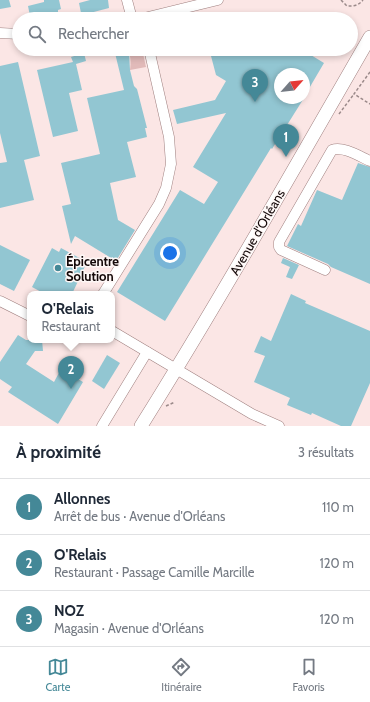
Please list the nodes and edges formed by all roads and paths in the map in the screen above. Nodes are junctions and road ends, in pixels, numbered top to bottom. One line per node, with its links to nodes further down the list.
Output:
1 (127, 0): 5 (street)
2 (218, 0): 6 (street)
3 (341, 0): 4 (path)
4 (363, 0)
5 (130, 12)
6 (169, 12)
7 (0, 33): 8 (street)
8 (12, 34)
9 (370, 36): 20 (main road, Avenue d'Orléans)
10 (151, 56): 15 (street)
11 (370, 72): 12 (path)
12 (370, 103)
13 (370, 161): 14 (street)
14 (325, 270)
15 (105, 291)
16 (0, 301): 17 (street)
17 (27, 314)
18 (115, 333): 19 (street)
19 (147, 352): 20 (street); 21 (street)
20 (177, 369): 22 (main road, Avenue d'Orléans); 23 (street)
21 (102, 426)
22 (142, 426)
23 (279, 426)

